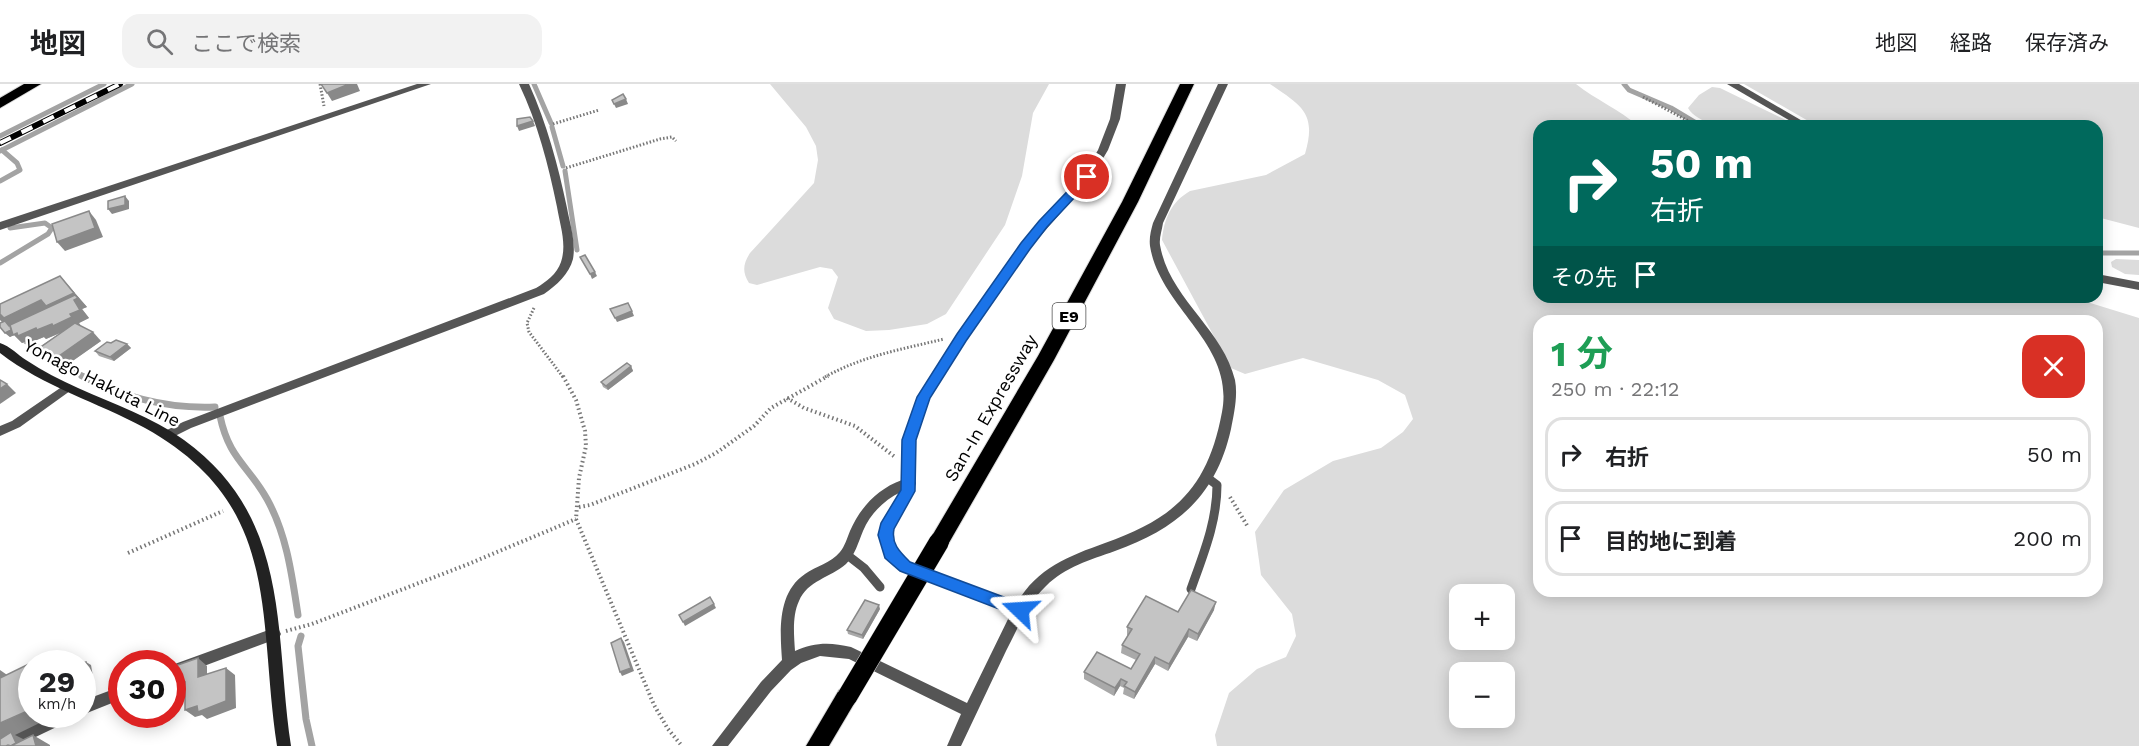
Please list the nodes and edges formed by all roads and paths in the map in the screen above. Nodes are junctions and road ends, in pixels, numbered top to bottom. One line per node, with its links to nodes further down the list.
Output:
1 (320, 84): 12 (path)
2 (426, 84): 12 (street)
3 (525, 84): 15 (street)
4 (1121, 84): 22 (street)
5 (1187, 84): 49 (highway, San-In Expressway / E9, bridge)
6 (1224, 84): 29 (street)
7 (1732, 84): 14 (street)
8 (25, 86): 10 (highway)
9 (1643, 97): 13 (path)
10 (0, 104)
11 (599, 110): 15 (path)
12 (323, 119): 18 (street)
13 (1687, 120)
14 (1795, 120)
15 (543, 127): 17 (street)
16 (676, 141): 17 (path)
17 (554, 171): 21 (street)
18 (0, 226)
19 (2103, 279): 20 (street)
20 (2139, 286)
21 (540, 291): 27 (street); 32 (path)
22 (961, 338): 25 (path); 28 (street)
23 (0, 347): 24 (main road, Yonago Hakuta Line)
24 (66, 388): 26 (street); 27 (main road, Yonago Hakuta Line)
25 (787, 398): 28 (path); 32 (path)
26 (0, 431)
27 (168, 435): 31 (main road, Yonago Hakuta Line)
28 (909, 464): 30 (street)
29 (1213, 482): 34 (path); 38 (lane); 39 (street)
30 (910, 483): 36 (street); 39 (street)
31 (238, 503): 35 (path); 40 (main road, Yonago Hakuta Line)
32 (579, 507): 33 (path)
33 (576, 519): 40 (path); 47 (path)
34 (1248, 527)
35 (128, 553)
36 (846, 554): 37 (lane); 41 (street)
37 (880, 587)
38 (1191, 589)
39 (1020, 610): 43 (street)
40 (274, 634): 42 (street); 46 (main road, Yonago Hakuta Line)
41 (789, 661): 43 (street); 48 (street)
42 (186, 667)
43 (969, 711): 50 (street)
44 (39, 728): 45 (street)
45 (2, 746)
46 (284, 746)
47 (682, 746)
48 (719, 746)
49 (817, 746)
50 (954, 746)

